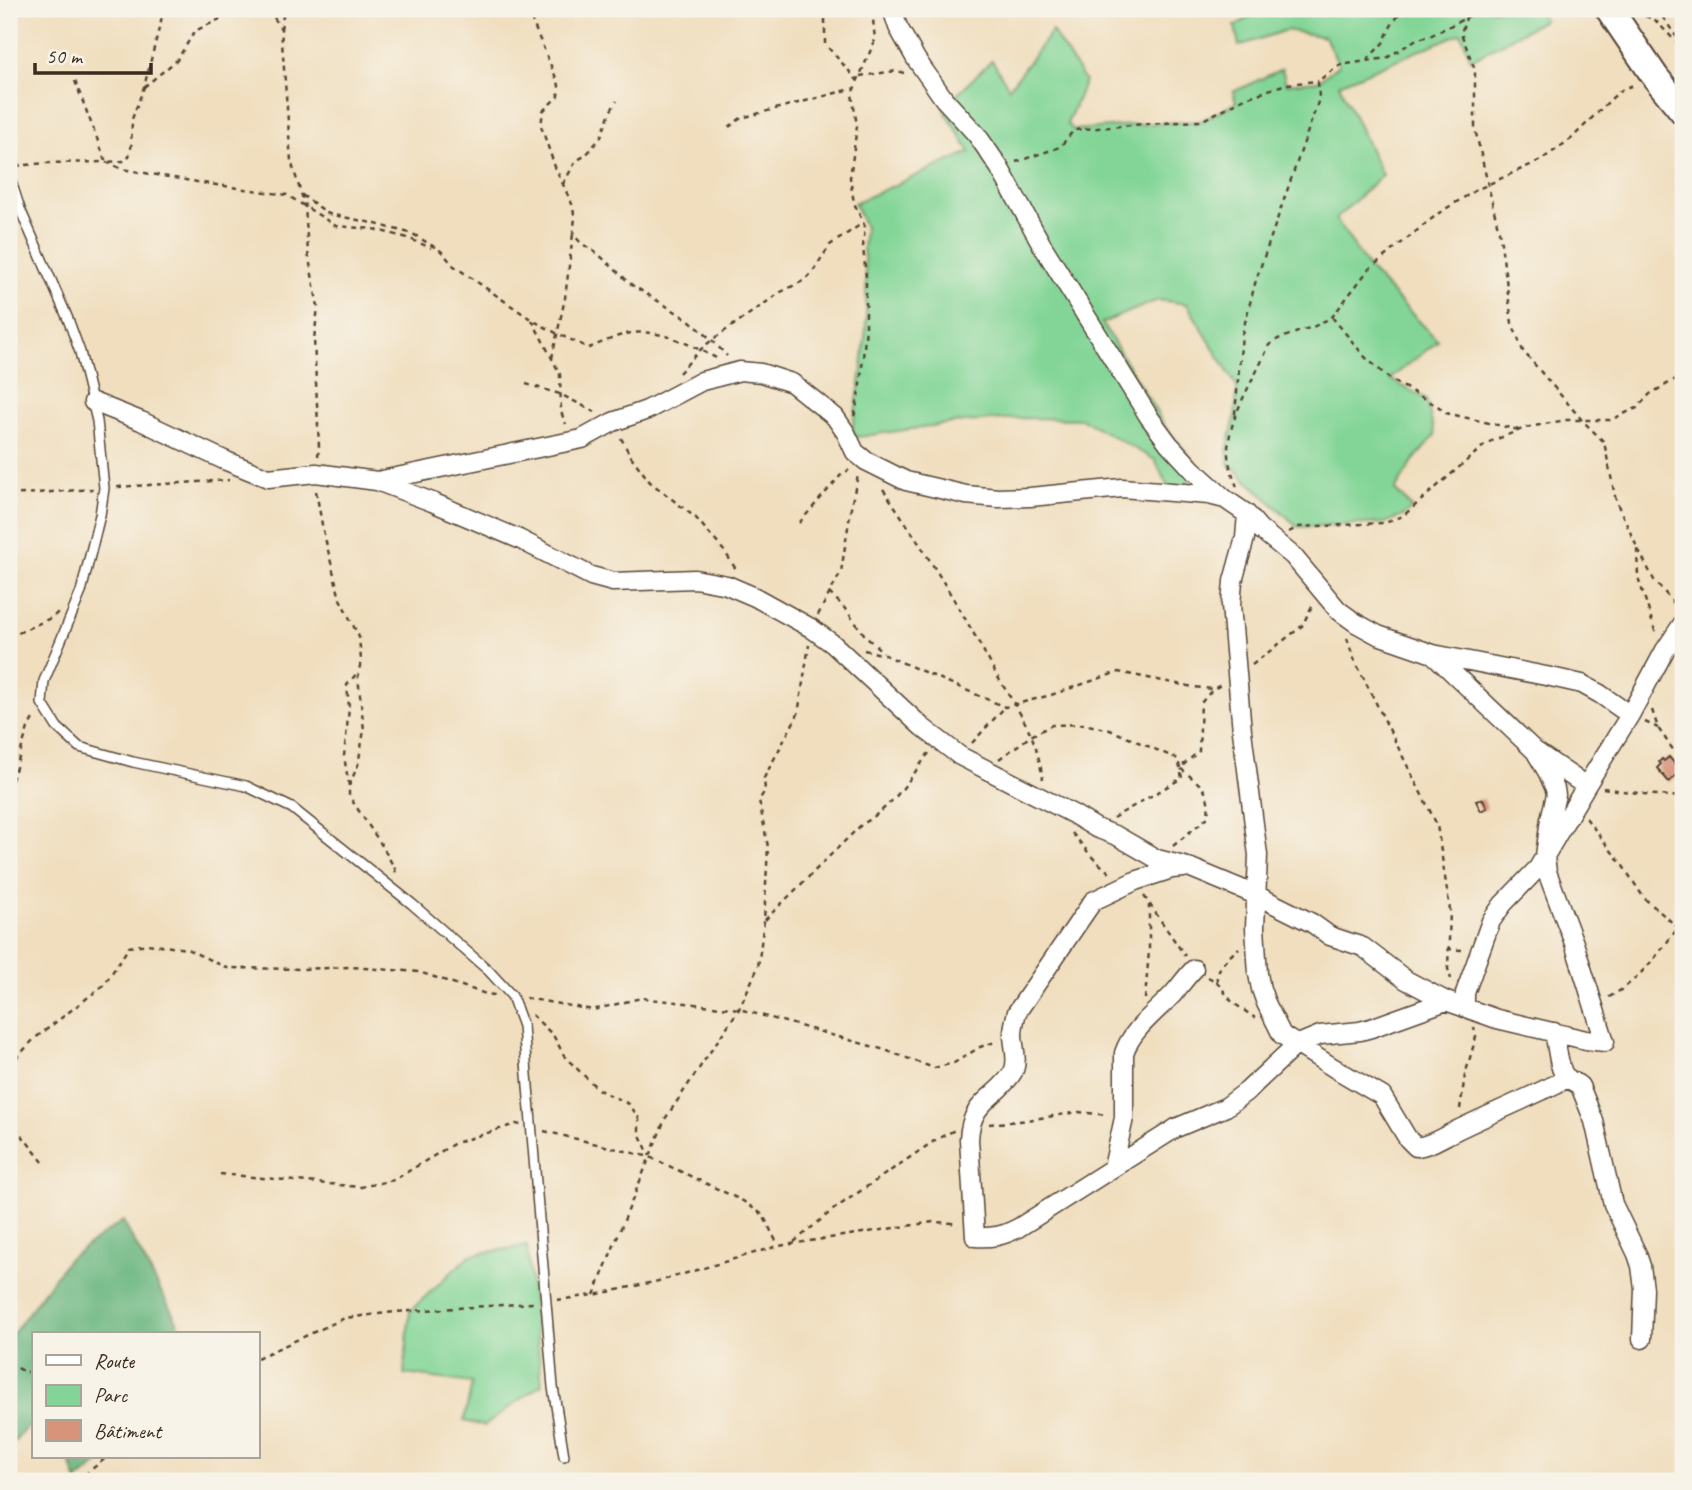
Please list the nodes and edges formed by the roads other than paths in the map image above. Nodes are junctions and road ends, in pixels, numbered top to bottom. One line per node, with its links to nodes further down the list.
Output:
1 (892, 9): 7 (street)
2 (1609, 9): 3 (street)
3 (1683, 111)
4 (9, 175): 5 (lane)
5 (93, 401): 6 (street); 25 (lane)
6 (377, 481): 7 (street); 15 (street)
7 (1225, 499): 8 (street)
8 (1247, 514): 10 (street); 16 (street)
9 (1683, 623): 11 (street)
10 (1433, 654): 11 (street); 12 (street)
11 (1630, 715): 13 (street)
12 (1535, 751): 13 (street); 14 (street)
13 (1586, 786): 14 (street)
14 (1545, 856): 19 (street); 20 (street)
15 (1191, 869): 16 (street); 23 (street)
16 (1256, 895): 18 (street); 21 (street)
17 (1194, 969): 23 (street)
18 (1446, 1001): 19 (street); 21 (street)
19 (1465, 1002): 20 (street)
20 (1555, 1032): 22 (street)
21 (1289, 1040): 22 (street); 23 (street)
22 (1568, 1078): 24 (street)
23 (1113, 1168)
24 (1642, 1339)
25 (564, 1456)

